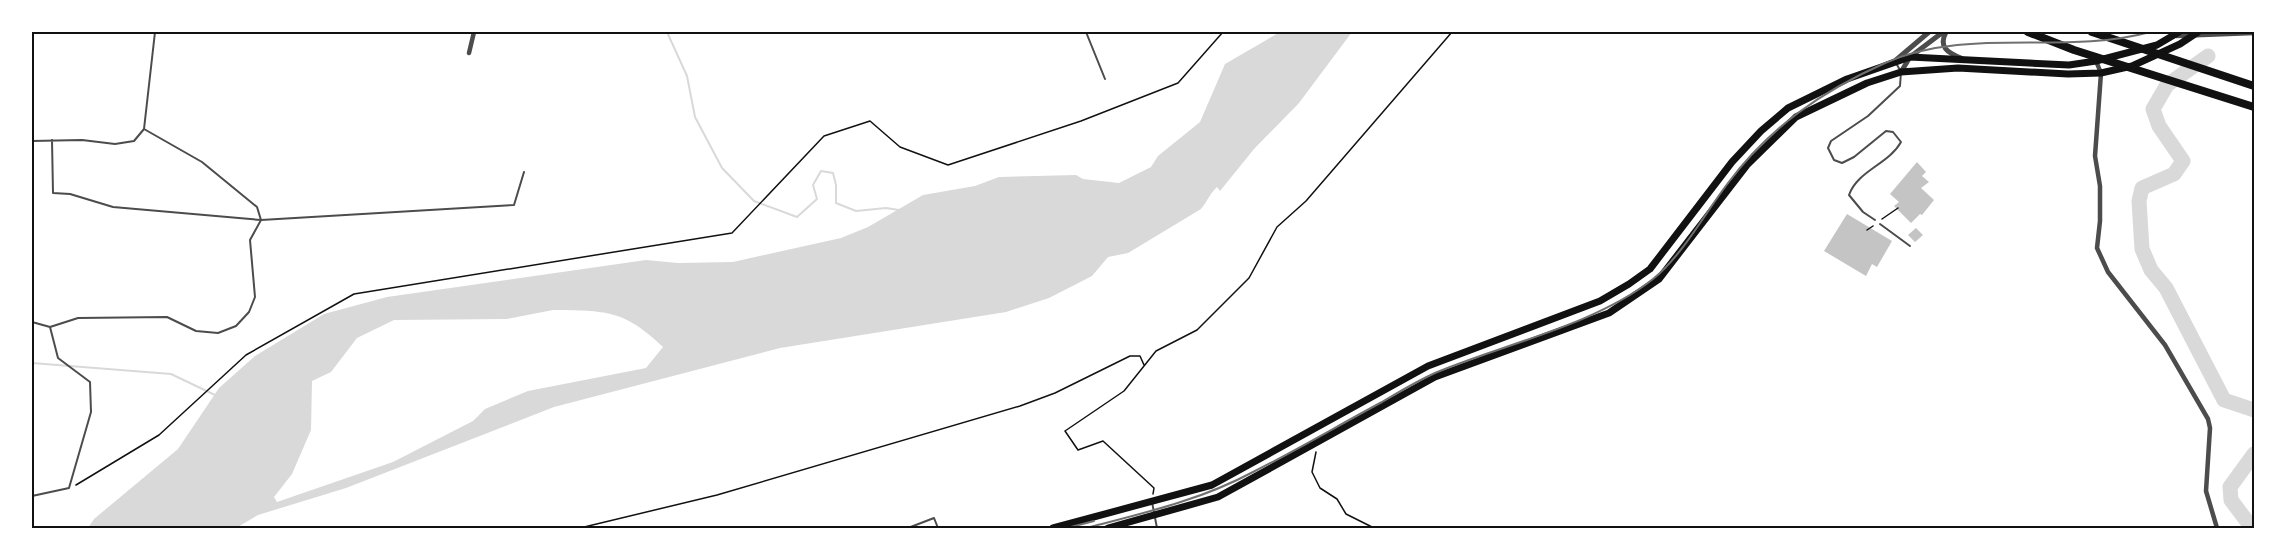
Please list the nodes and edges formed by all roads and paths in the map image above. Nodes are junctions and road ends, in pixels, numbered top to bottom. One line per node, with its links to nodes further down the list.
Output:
1 (155, 32): 23 (lane)
2 (474, 32): 13 (street)
3 (1086, 32): 20 (lane)
4 (1223, 32): 35 (path)
5 (1452, 32): 33 (path)
6 (1929, 32): 16 (street)
7 (1945, 32): 14 (street); 15 (street)
8 (2028, 32): 22 (highway)
9 (2092, 32): 21 (highway)
10 (2254, 32): 11 (street)
11 (2195, 33): 12 (street); 19 (main road)
12 (2176, 34): 17 (main road)
13 (469, 53)
14 (1910, 57): 15 (main road); 16 (main road); 18 (street)
15 (1961, 58): 17 (main road)
16 (1895, 61): 18 (lane); 37 (main road)
17 (2096, 61): 19 (street)
18 (1901, 72): 19 (main road); 28 (lane); 34 (main road)
19 (2101, 73): 46 (street)
20 (1105, 78)
21 (2254, 86)
22 (2254, 107)
23 (144, 129): 24 (lane); 27 (lane)
24 (52, 140): 25 (lane); 27 (lane)
25 (32, 141)
26 (524, 172): 27 (lane)
27 (261, 220): 32 (lane)
28 (1875, 220)
29 (1880, 224): 30 (lane)
30 (1910, 246)
31 (32, 322): 32 (lane)
32 (50, 327): 35 (lane)
33 (1144, 366): 37 (path); 39 (path)
34 (1312, 444): 38 (main road); 45 (path)
35 (69, 488): 36 (lane)
36 (32, 496)
37 (1152, 501): 38 (lane); 42 (main road)
38 (1155, 516): 43 (main road); 44 (lane)
39 (580, 528)
40 (908, 528): 41 (lane)
41 (938, 528)
42 (1053, 528)
43 (1108, 528)
44 (1157, 528)
45 (1374, 528)
46 (2217, 528)

